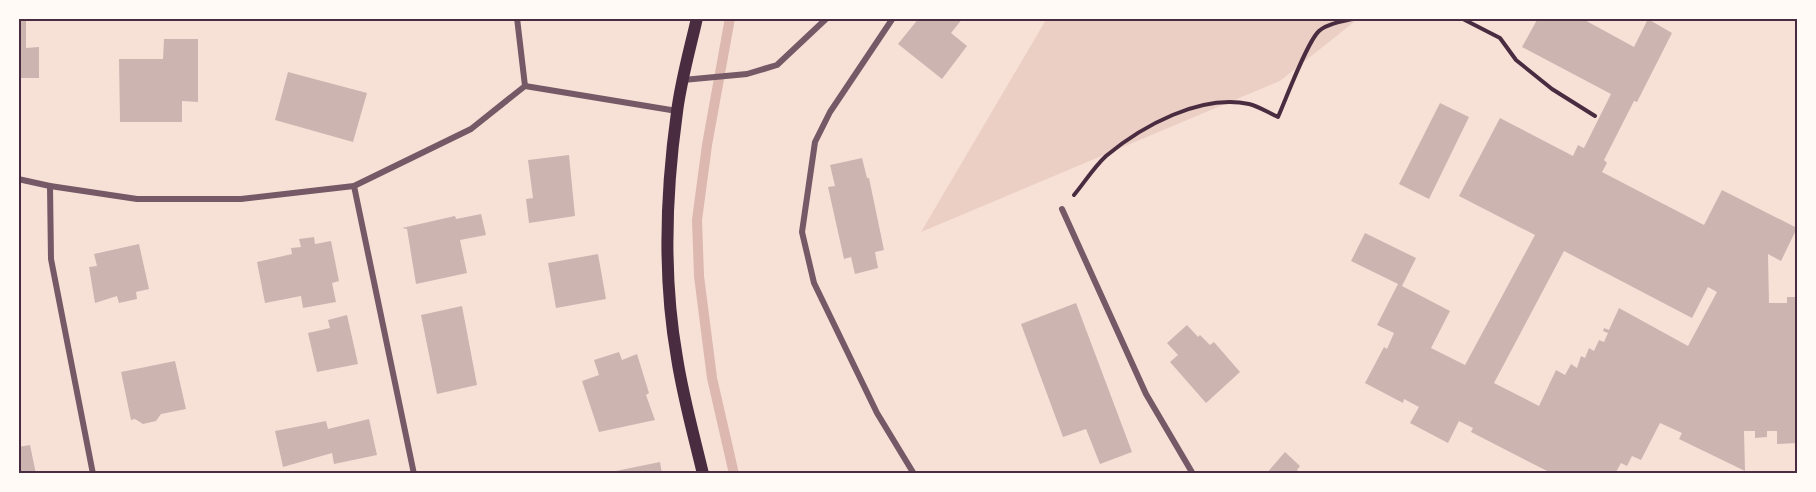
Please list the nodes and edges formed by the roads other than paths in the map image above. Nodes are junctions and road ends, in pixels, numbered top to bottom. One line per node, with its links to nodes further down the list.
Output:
1 (517, 18): 6 (street)
2 (697, 18): 5 (main road)
3 (827, 18): 5 (street)
4 (893, 18): 15 (street)
5 (683, 80): 7 (main road)
6 (525, 86): 7 (street); 10 (street)
7 (677, 111): 14 (main road)
8 (18, 179): 9 (street)
9 (50, 186): 10 (street); 12 (street)
10 (354, 186): 13 (street)
11 (1062, 209): 16 (street)
12 (93, 474)
13 (414, 474)
14 (703, 474)
15 (914, 474)
16 (1192, 474)

